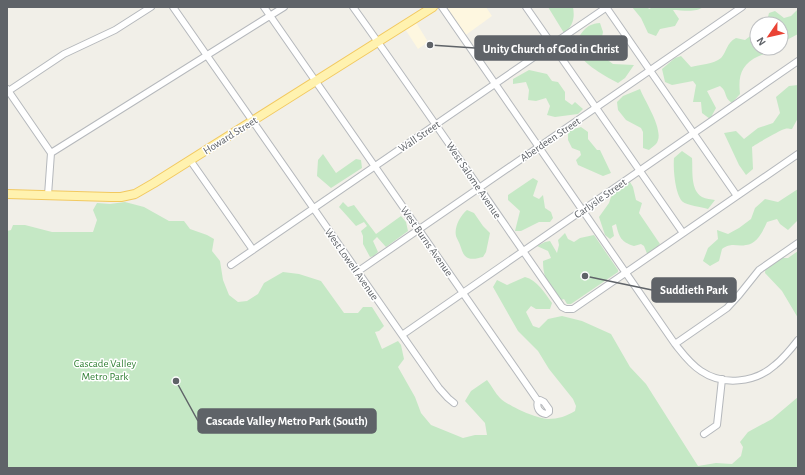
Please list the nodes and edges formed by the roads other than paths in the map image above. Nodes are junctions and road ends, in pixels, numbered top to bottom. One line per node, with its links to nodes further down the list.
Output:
1 (151, 7): 19 (street)
2 (173, 7): 14 (street, West Lowell Avenue)
3 (264, 7): 11 (street, West Burns Avenue)
4 (284, 7): 11 (street)
5 (353, 7): 12 (street, West Salome Avenue)
6 (433, 7): 12 (main road, Howard Street)
7 (442, 7): 18 (street)
8 (526, 7): 13 (street)
9 (606, 7): 13 (street, Wall Street); 16 (street)
10 (742, 7): 16 (street, Aberdeen Street)
11 (270, 16): 14 (street); 17 (street, West Burns Avenue)
12 (378, 42): 17 (main road, Howard Street); 22 (street, West Salome Avenue)
13 (553, 45): 18 (street, Wall Street); 20 (street)
14 (207, 56): 21 (street, West Lowell Avenue); 25 (street)
15 (798, 61): 23 (street, Carlysle Street)
16 (650, 70): 20 (street, Aberdeen Street); 23 (street)
17 (315, 81): 21 (main road, Howard Street); 28 (street, West Burns Avenue)
18 (496, 84): 22 (street, Wall Street); 24 (street)
19 (7, 91): 25 (street)
20 (596, 107): 24 (street, Aberdeen Street); 29 (street)
21 (253, 121): 27 (main road, Howard Street); 34 (street, West Lowell Avenue)
22 (436, 125): 28 (street, Wall Street); 30 (street, West Salome Avenue)
23 (694, 134): 29 (street, Carlysle Street); 33 (street)
24 (539, 146): 30 (street, Aberdeen Street); 35 (street)
25 (51, 153): 32 (street)
26 (798, 154): 33 (street)
27 (190, 160): 32 (main road, Howard Street); 39 (street)
28 (375, 166): 34 (street, Wall Street); 36 (street, West Burns Avenue)
29 (640, 170): 35 (street, Carlysle Street); 37 (street)
30 (480, 188): 36 (street, Aberdeen Street); 40 (street, West Salome Avenue)
31 (7, 194): 32 (main road, Howard Street)
32 (48, 195)
33 (737, 196): 37 (street)
34 (314, 208): 39 (street, Wall Street); 42 (street, West Lowell Avenue)
35 (583, 209): 40 (street, Carlysle Street); 43 (street)
36 (419, 229): 42 (street, Aberdeen Street); 44 (street, West Burns Avenue)
37 (683, 233): 43 (street)
38 (798, 243): 47 (street)
39 (253, 250): 41 (street, Wall Street)
40 (522, 251): 43 (street, West Salome Avenue); 44 (street, Carlysle Street)
41 (231, 265)
42 (358, 272): 45 (street, West Lowell Avenue)
43 (626, 273): 47 (street)
44 (463, 292): 45 (street, Carlysle Street); 49 (street, West Burns Avenue)
45 (402, 334): 50 (street, West Lowell Avenue)
46 (798, 340): 48 (street)
47 (676, 344): 48 (street)
48 (722, 379): 51 (street)
49 (538, 401)
50 (454, 403)
51 (704, 434)

